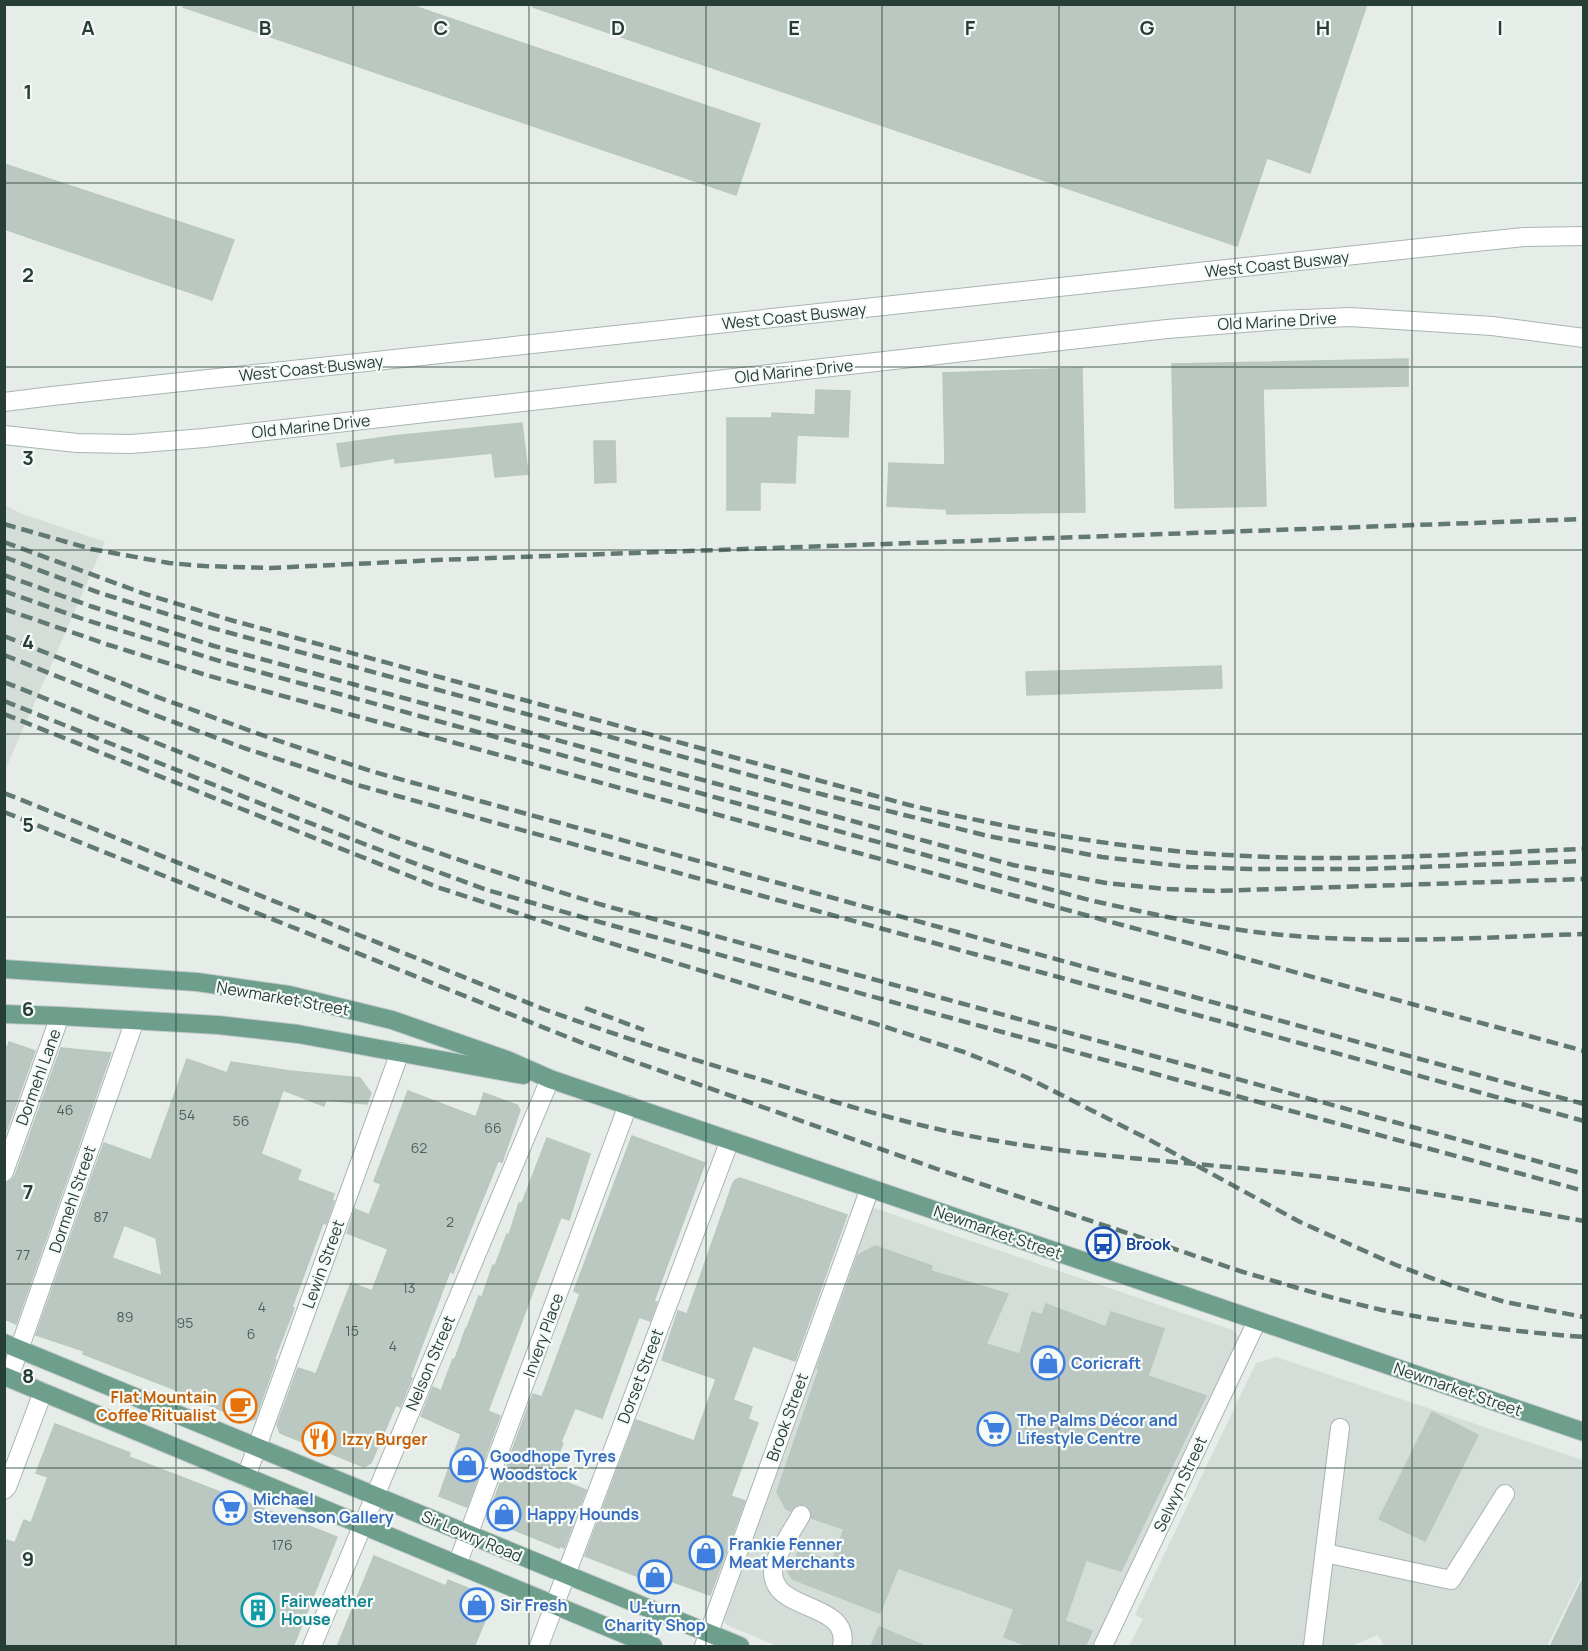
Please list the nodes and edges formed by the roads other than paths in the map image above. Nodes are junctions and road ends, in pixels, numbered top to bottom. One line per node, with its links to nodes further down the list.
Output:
1 (1584, 236): 3 (street, West Coast Busway)
2 (1584, 338): 4 (street, Old Marine Drive)
3 (4, 402)
4 (4, 435)
5 (4, 969): 10 (main road, Newmarket Street)
6 (4, 1014): 7 (main road, Newmarket Street)
7 (60, 1016): 8 (main road, Newmarket Street); 13 (street, Dormehl Lane)
8 (135, 1020): 9 (main road, Newmarket Street); 16 (street, Dormehl Street)
9 (399, 1052): 10 (main road, Newmarket Street); 21 (street, Lewin Street)
10 (550, 1079): 11 (main road, Newmarket Street); 25 (street, Nelson Street)
11 (628, 1105): 12 (main road, Newmarket Street); 28 (street, Invery Place)
12 (730, 1140): 14 (main road, Newmarket Street); 31 (street, Dorset Street)
13 (4, 1172)
14 (870, 1188): 15 (main road, Newmarket Street); 33 (street, Brook Street)
15 (1257, 1321): 20 (main road, Newmarket Street); 39 (street, Selwyn Street)
16 (12, 1346): 17 (street, Dormehl Street); 21 (main road, Sir Lowry Road)
17 (7, 1377): 18 (main road, Sir Lowry Road)
18 (43, 1392): 22 (main road, Sir Lowry Road); 23 (street)
19 (1340, 1428): 29 (street)
20 (1584, 1432)
21 (257, 1447): 22 (street, Lewin Street); 25 (main road, Sir Lowry Road)
22 (246, 1477): 27 (main road, Sir Lowry Road)
23 (4, 1490)
24 (1505, 1494): 29 (street)
25 (375, 1495): 27 (street, Nelson Street); 28 (main road, Sir Lowry Road)
26 (801, 1515): 38 (street)
27 (362, 1526): 30 (main road, Sir Lowry Road); 34 (street, Nelson Street)
28 (469, 1534): 30 (street, Invery Place); 31 (main road, Sir Lowry Road)
29 (1325, 1553): 40 (street)
30 (458, 1565): 32 (main road, Sir Lowry Road)
31 (565, 1574): 32 (street, Dorset Street); 33 (main road, Sir Lowry Road)
32 (554, 1605): 35 (street, Dorset Street); 36 (main road, Sir Lowry Road)
33 (706, 1640): 37 (main road, Sir Lowry Road)
34 (312, 1647)
35 (539, 1647)
36 (653, 1647)
37 (740, 1647)
38 (842, 1647)
39 (1103, 1647)
40 (1313, 1647)

